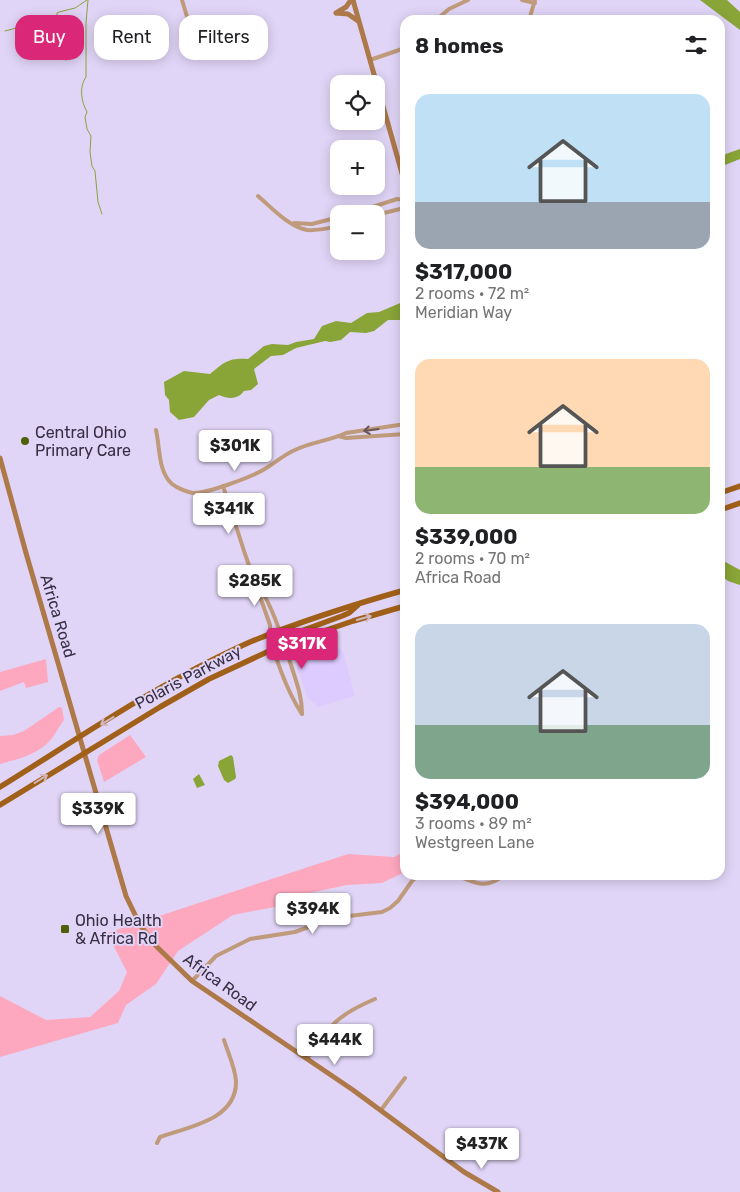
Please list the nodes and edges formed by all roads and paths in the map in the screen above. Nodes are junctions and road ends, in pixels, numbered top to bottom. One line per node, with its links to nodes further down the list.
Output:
1 (182, 0): 6 (street)
2 (352, 0): 9 (street); 9 (street)
3 (468, 0): 7 (street)
4 (522, 0): 5 (street)
5 (535, 2): 8 (street)
6 (186, 15)
7 (442, 15)
8 (531, 15)
9 (358, 20): 11 (street)
10 (400, 50): 11 (street)
11 (370, 60): 12 (street)
12 (400, 166)
13 (258, 196): 19 (street)
14 (400, 199): 15 (street)
15 (379, 205)
16 (400, 209): 17 (street)
17 (385, 213)
18 (330, 220): 19 (street)
19 (291, 223): 20 (street)
20 (330, 227)
21 (400, 425): 24 (street, one-way to 24)
22 (156, 430): 26 (street)
23 (400, 434): 24 (street)
24 (338, 436): 26 (street)
25 (0, 458): 39 (street, Africa Road)
26 (223, 486): 31 (street)
27 (740, 486): 28 (main road)
28 (725, 491)
29 (740, 502): 30 (main road)
30 (725, 508)
31 (254, 578): 35 (street); 36 (street)
32 (400, 591): 33 (main road, Polaris Parkway)
33 (359, 603): 35 (main road, Polaris Parkway); 37 (main road)
34 (400, 607): 37 (main road, one-way to 34)
35 (280, 630): 36 (main road, Polaris Parkway); 37 (street)
36 (270, 634): 38 (street); 39 (main road, Polaris Parkway, one-way to 39)
37 (284, 641): 38 (main road); 38 (street)
38 (274, 648): 40 (main road, Polaris Parkway)
39 (80, 737): 40 (street, Africa Road); 41 (main road, Polaris Parkway)
40 (84, 753): 42 (main road, Polaris Parkway, one-way to 40); 46 (street, Africa Road)
41 (0, 787)
42 (0, 805)
43 (413, 880): 46 (street)
44 (469, 880): 45 (street)
45 (496, 880)
46 (192, 981): 49 (street, Africa Road)
47 (375, 999): 49 (street)
48 (224, 1040): 52 (street)
49 (308, 1059): 51 (street, Africa Road)
50 (405, 1078): 51 (street)
51 (381, 1110): 53 (street, Africa Road)
52 (156, 1143)
53 (489, 1186): 54 (street); 55 (street, Africa Road)
54 (486, 1192)
55 (496, 1192)

